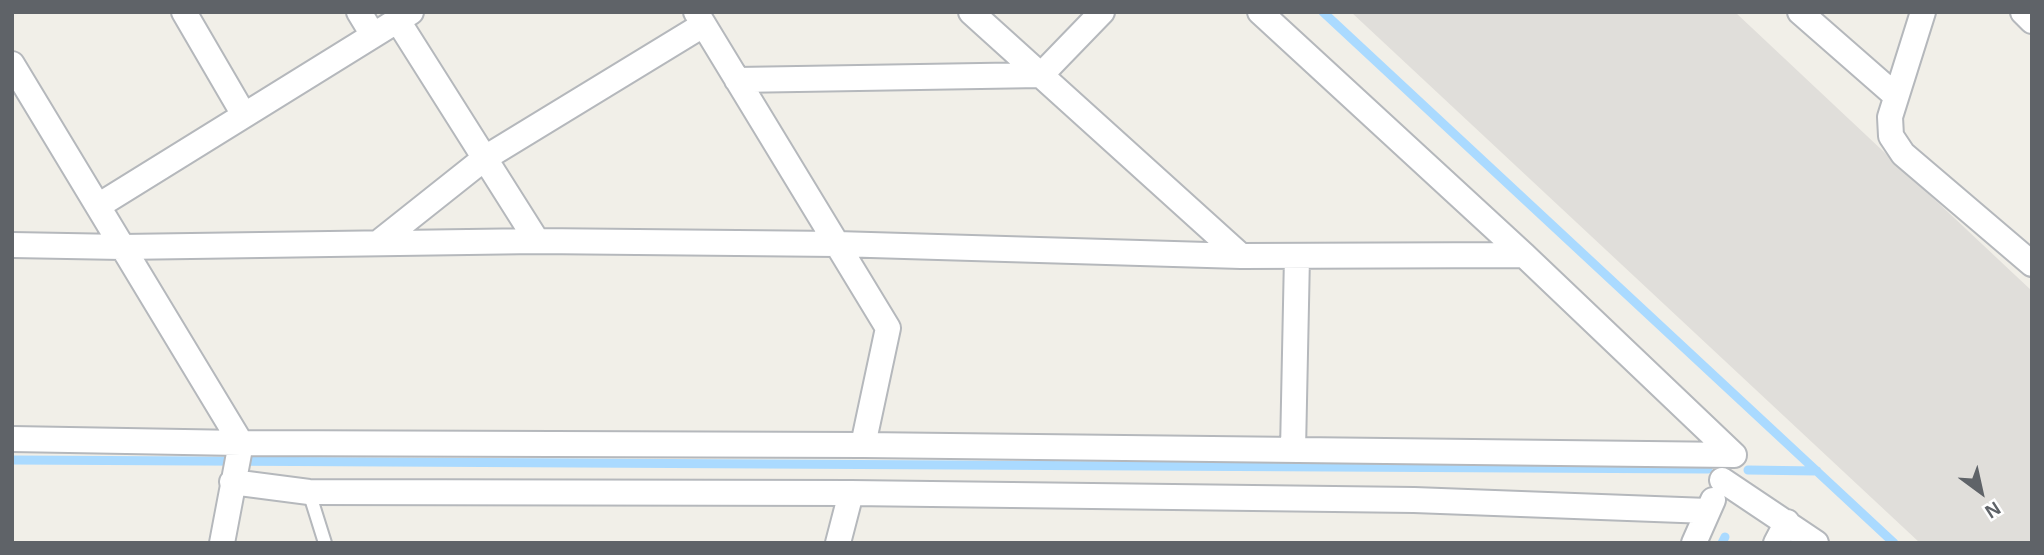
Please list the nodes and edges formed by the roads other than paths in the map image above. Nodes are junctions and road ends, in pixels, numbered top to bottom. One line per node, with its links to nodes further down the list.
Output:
1 (184, 12): 17 (street)
2 (359, 12): 12 (street)
3 (971, 12): 14 (street)
4 (1102, 12): 14 (street)
5 (1260, 12): 25 (street)
6 (1800, 12): 16 (street)
7 (1923, 12): 16 (street)
8 (2023, 12): 11 (street)
9 (404, 16): 12 (street); 18 (street)
10 (700, 18): 15 (street); 18 (street)
11 (2032, 21)
12 (373, 35): 17 (street)
13 (12, 64): 19 (street)
14 (1041, 75): 15 (street); 26 (street)
15 (737, 80): 22 (street)
16 (1896, 96): 28 (street)
17 (244, 115): 19 (street)
18 (485, 158): 20 (street); 21 (street)
19 (98, 206): 24 (street)
20 (537, 241): 21 (street); 22 (street)
21 (377, 243): 24 (street)
22 (837, 244): 26 (street); 31 (street)
23 (12, 245): 24 (street)
24 (122, 247): 30 (street)
25 (1524, 255): 27 (street); 33 (street)
26 (1241, 256): 27 (street)
27 (1297, 256): 32 (street)
28 (2032, 264)
29 (12, 439): 30 (street)
30 (241, 443): 31 (street); 35 (street)
31 (863, 445): 32 (street)
32 (1293, 450): 33 (street)
33 (1734, 455): 34 (street)
34 (1722, 480): 38 (street); 39 (street)
35 (232, 482): 36 (street); 40 (street)
36 (309, 492): 37 (street); 41 (lane)
37 (851, 493): 38 (street); 42 (street)
38 (1708, 511): 43 (street)
39 (1781, 532): 44 (street)
40 (222, 543)
41 (325, 543)
42 (838, 543)
43 (1694, 543)
44 (1816, 543)

